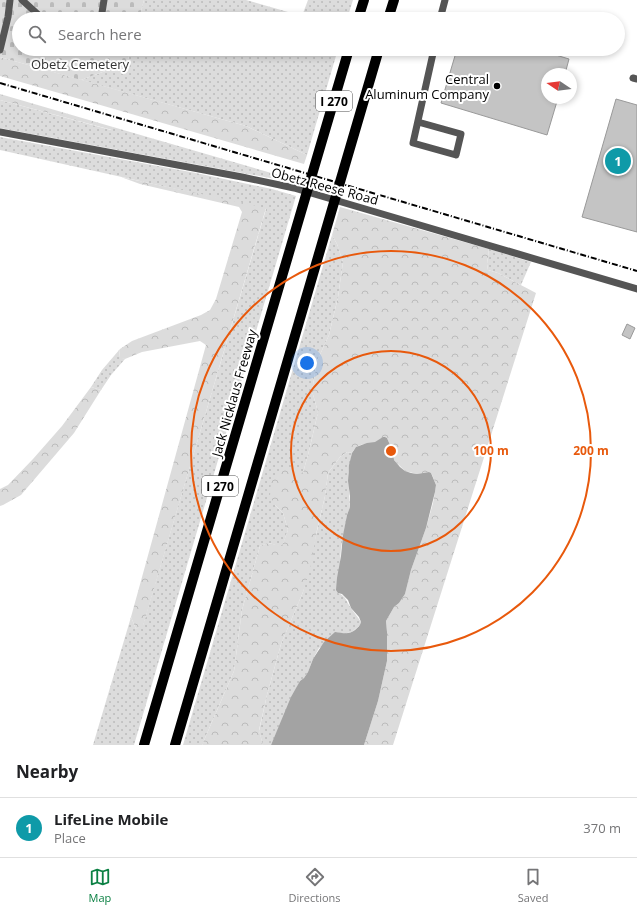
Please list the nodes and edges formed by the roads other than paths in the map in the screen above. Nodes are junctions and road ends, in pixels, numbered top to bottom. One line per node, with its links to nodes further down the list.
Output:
1 (10, 0): 12 (street)
2 (22, 0): 7 (street)
3 (104, 0): 8 (street)
4 (364, 0): 9 (highway)
5 (394, 0): 10 (highway)
6 (445, 0): 11 (street)
7 (35, 12)
8 (102, 12)
9 (360, 12)
10 (390, 12)
11 (442, 12)
12 (0, 50)
13 (347, 56): 19 (highway, Jack Nicklaus Freeway / I 270)
14 (377, 56): 20 (highway, I 270)
15 (432, 56): 16 (street)
16 (417, 125): 16 (street)
17 (0, 132): 18 (street, Obetz Reese Road)
18 (637, 289)
19 (144, 745)
20 (175, 745)

